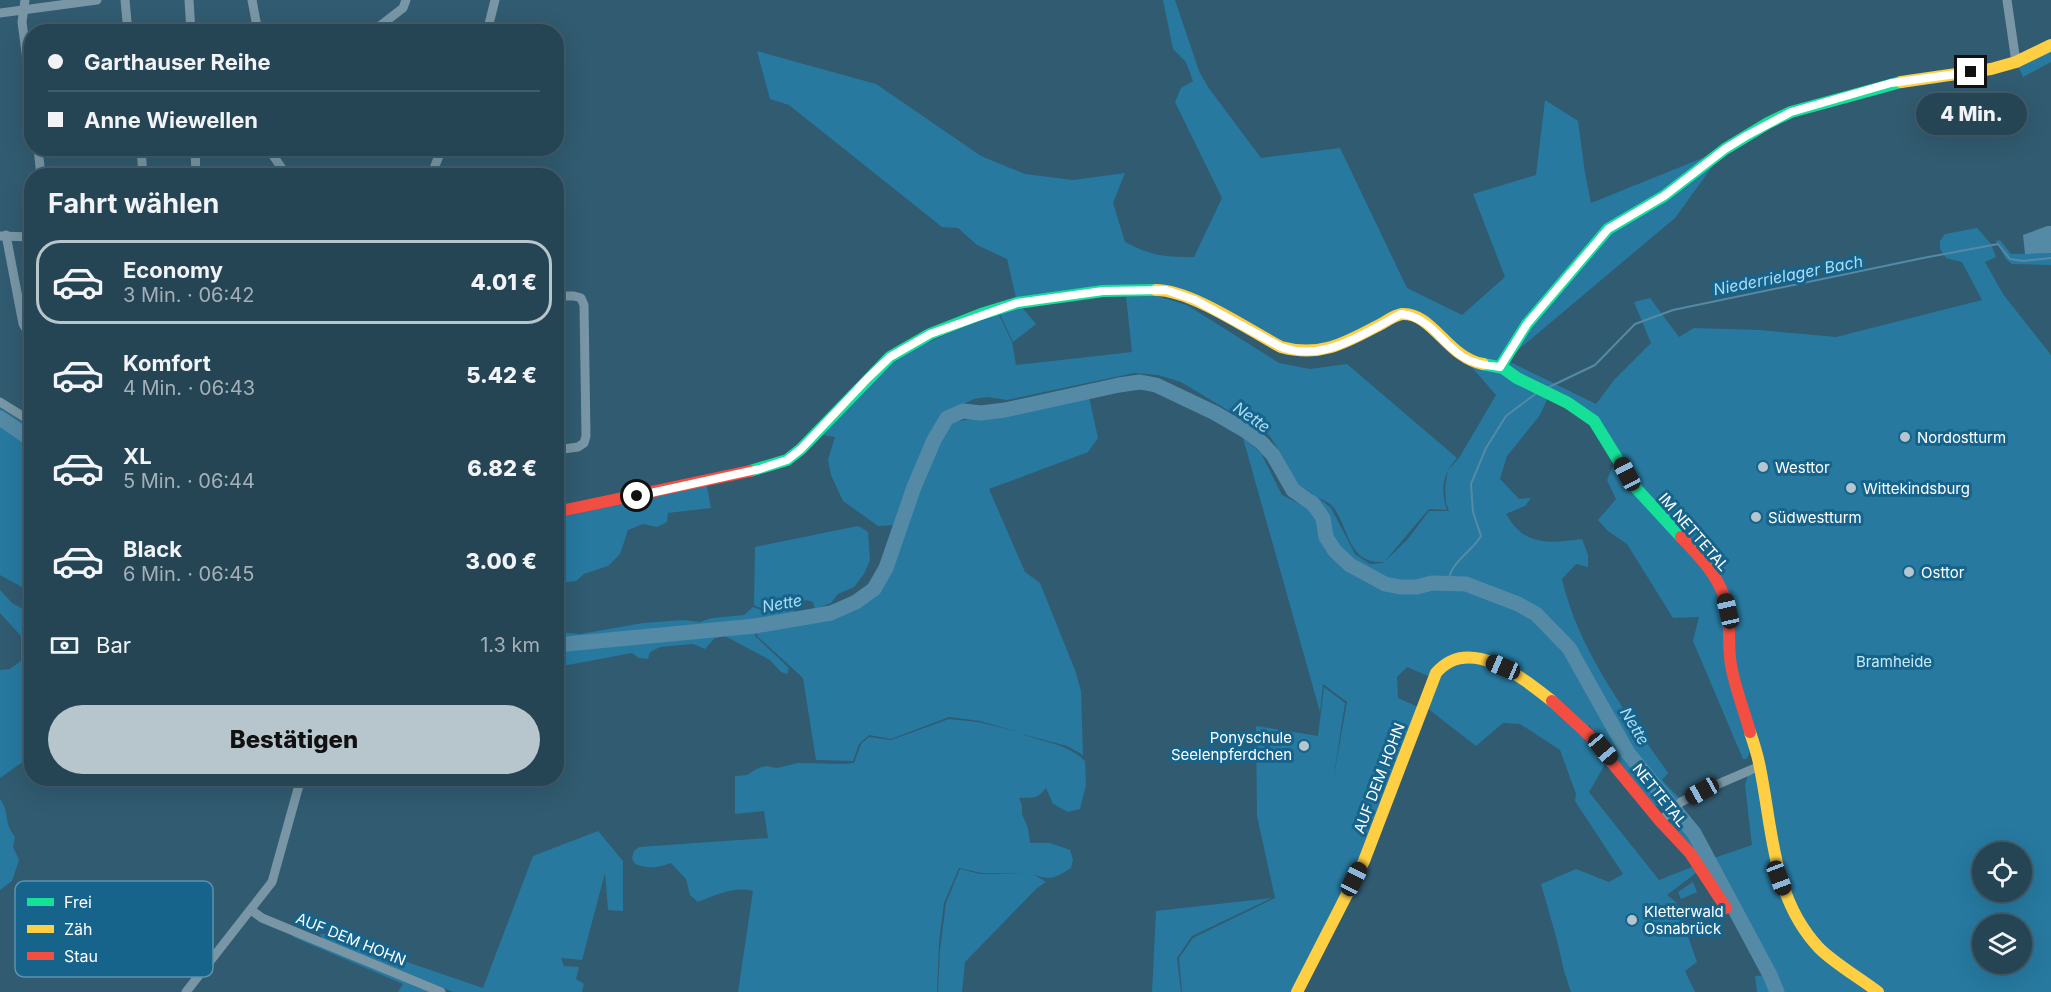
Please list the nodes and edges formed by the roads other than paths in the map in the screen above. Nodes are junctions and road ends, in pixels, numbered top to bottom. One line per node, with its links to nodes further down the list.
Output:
1 (25, 0): 9 (street)
2 (97, 0): 9 (street)
3 (125, 0): 11 (street)
4 (189, 0): 12 (street)
5 (252, 0): 13 (street)
6 (406, 0): 14 (street)
7 (495, 0): 15 (street)
8 (2007, 0): 18 (street)
9 (24, 11): 10 (street); 16 (street)
10 (0, 13)
11 (127, 24)
12 (190, 24)
13 (256, 24)
14 (382, 24)
15 (489, 24)
16 (24, 37)
17 (2051, 45): 18 (street)
18 (2016, 62): 23 (street)
19 (3, 236): 20 (street); 22 (street)
20 (24, 237)
21 (564, 296): 26 (street)
22 (24, 326)
23 (1500, 367): 27 (street); 29 (street, IM NETTETAL)
24 (0, 402): 25 (street)
25 (24, 417)
26 (564, 449)
27 (564, 510)
28 (1469, 657): 31 (street, NETTETAL); 38 (street, AUF DEM HOHN)
29 (1760, 766): 31 (street); 39 (street, IM NETTETAL)
30 (299, 786): 33 (street)
31 (1665, 817): 32 (street, NETTETAL)
32 (1726, 908)
33 (251, 910): 34 (street); 37 (street, AUF DEM HOHN)
34 (213, 958)
35 (198, 977): 36 (street)
36 (186, 992)
37 (441, 992)
38 (1297, 992)
39 (1878, 992)

